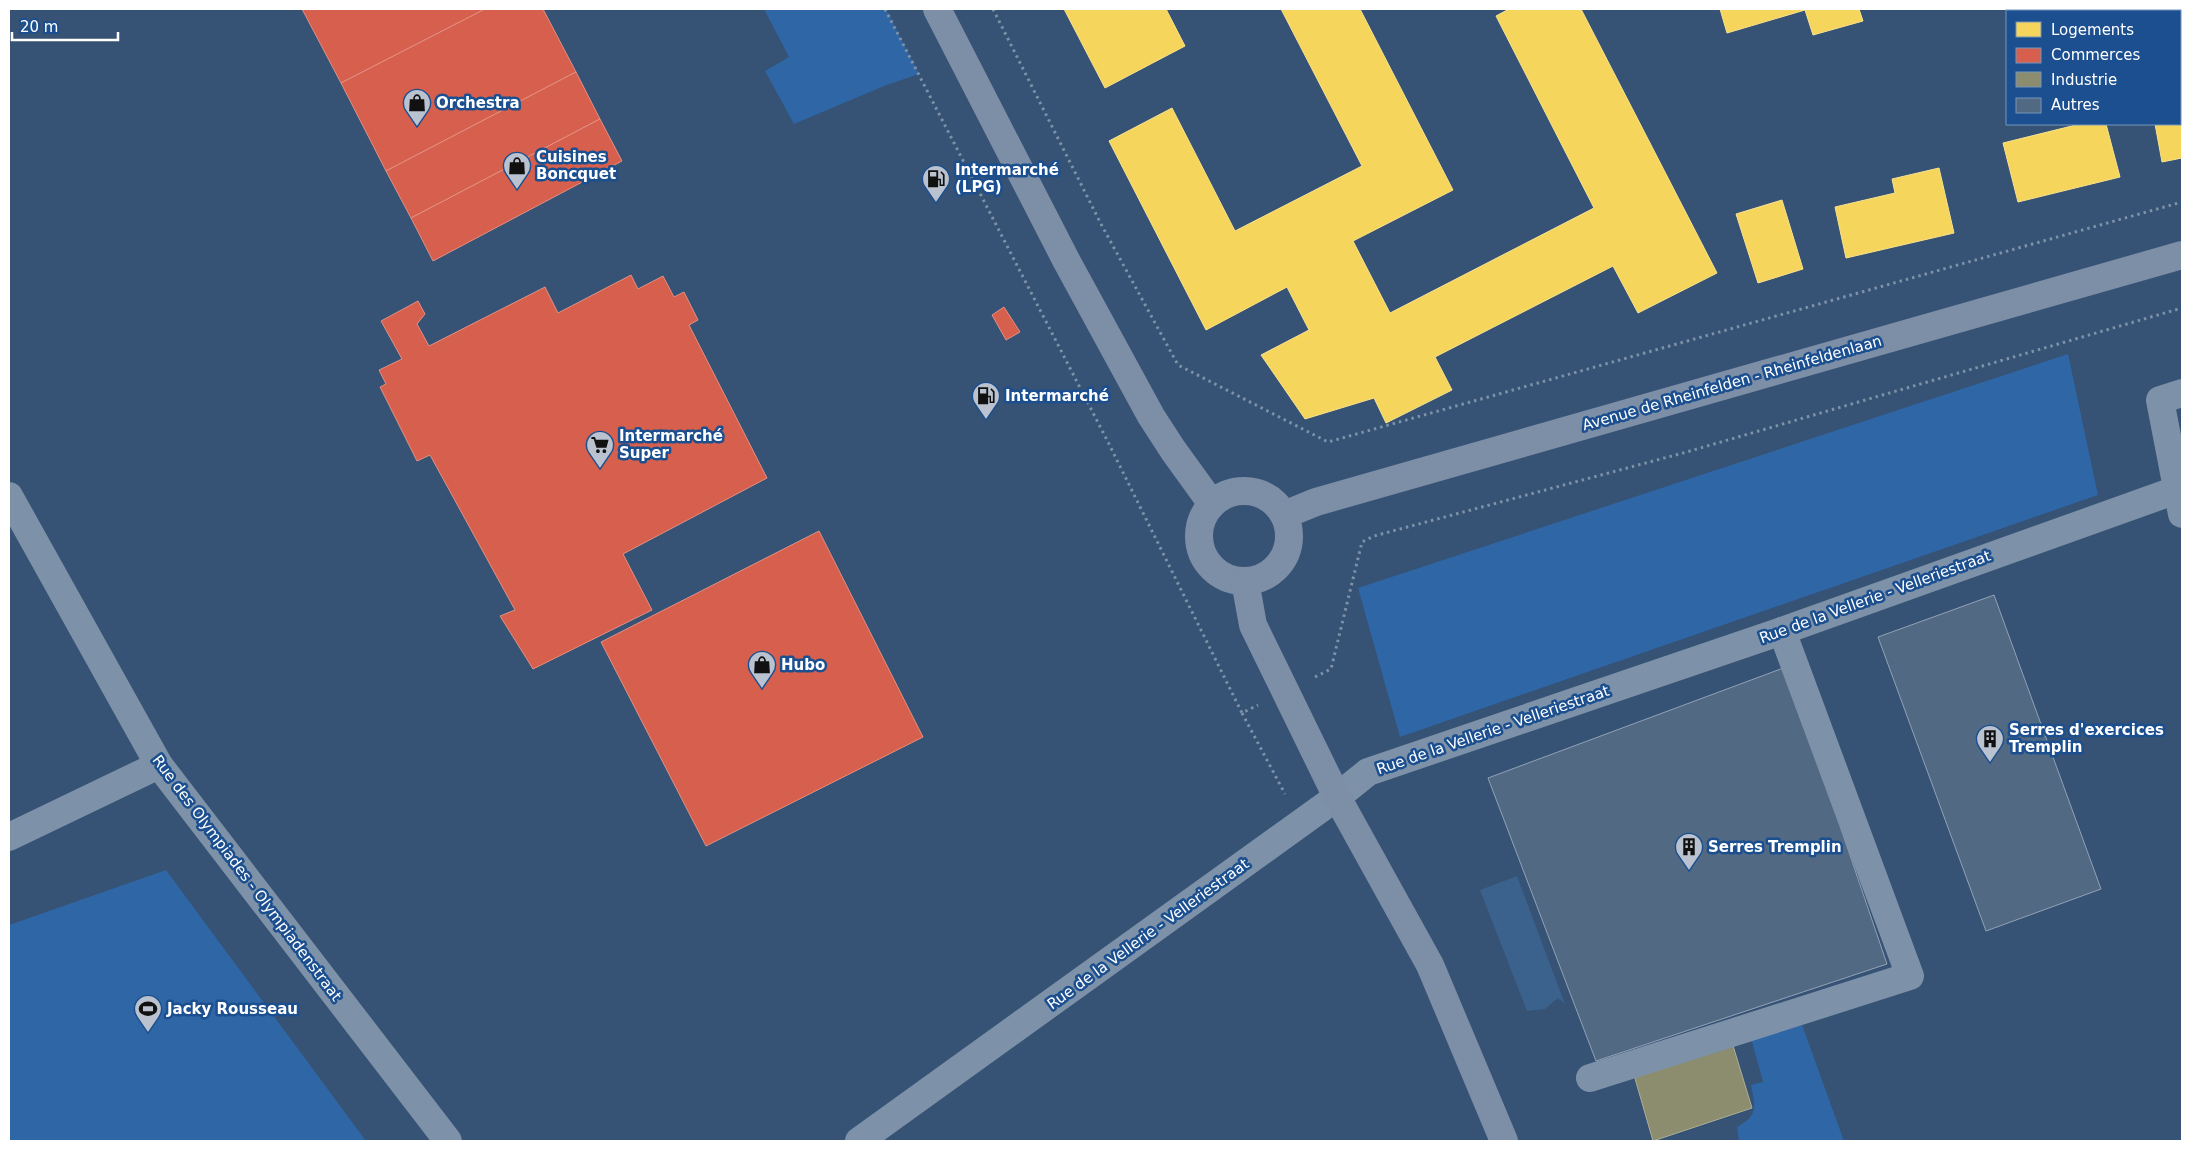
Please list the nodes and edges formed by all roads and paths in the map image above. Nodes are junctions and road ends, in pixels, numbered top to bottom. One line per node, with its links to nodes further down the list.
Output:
1 (885, 9): 14 (path)
2 (938, 9): 10 (main road)
3 (993, 9): 4 (path)
4 (2182, 202)
5 (2182, 255): 11 (main road, Avenue de Rheinfelden - Rheinfeldenlaan)
6 (2182, 308): 14 (path)
7 (2182, 394): 9 (street)
8 (9, 496): 15 (street, Rue des Olympiades - Olympiadenstraat)
9 (2181, 497): 13 (street, Rue de la Vellerie - Velleriestraat)
10 (1212, 504): 11 (main road); 12 (main road)
11 (1284, 515): 12 (main road)
12 (1245, 581): 14 (main road)
13 (1782, 631): 16 (street, Rue de la Vellerie - Velleriestraat); 18 (street)
14 (1285, 692): 16 (main road)
15 (158, 765): 17 (street); 19 (street, Rue des Olympiades - Olympiadenstraat)
16 (1337, 797): 20 (street, Rue de la Vellerie - Velleriestraat); 21 (main road)
17 (9, 837)
18 (1590, 1078)
19 (448, 1141)
20 (858, 1141)
21 (1504, 1141)

